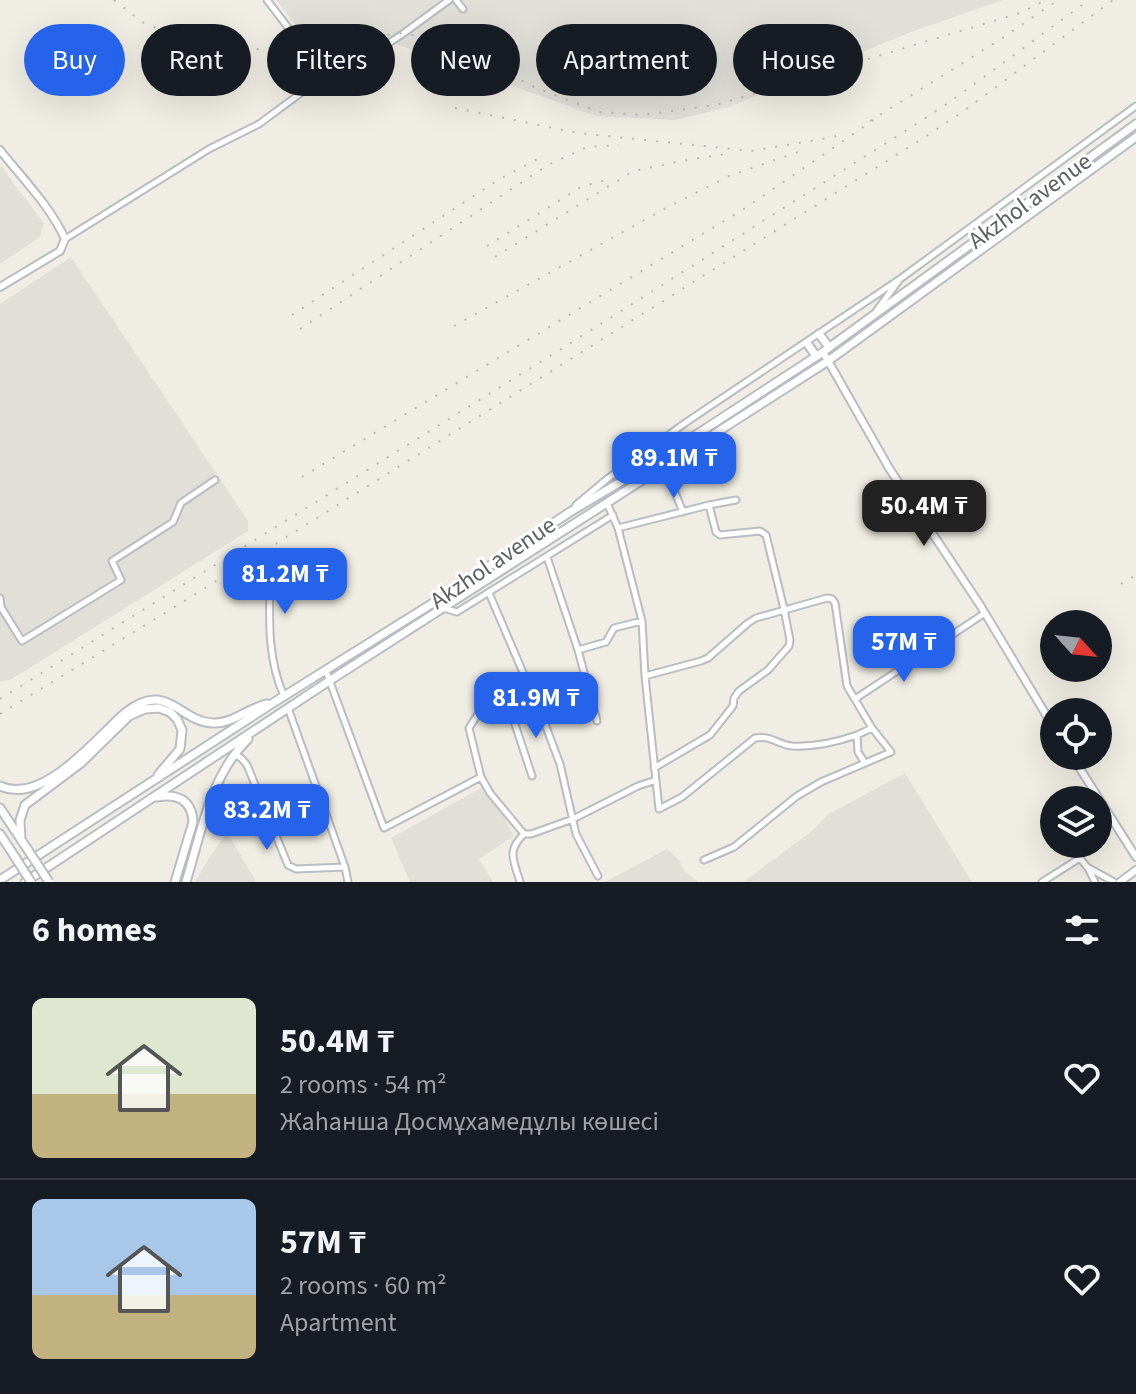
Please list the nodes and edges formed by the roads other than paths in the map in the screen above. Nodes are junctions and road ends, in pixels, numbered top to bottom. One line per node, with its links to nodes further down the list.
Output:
1 (267, 0): 5 (street)
2 (449, 0): 6 (street)
3 (456, 0): 4 (street)
4 (463, 9)
5 (285, 24)
6 (395, 39)
7 (297, 96): 14 (street)
8 (1136, 106): 15 (street)
9 (1136, 124): 12 (main road, Akzhol avenue)
10 (1136, 137): 13 (main road, Akzhol avenue)
11 (0, 150): 14 (street)
12 (1081, 163): 13 (main road); 17 (main road, Akzhol avenue)
13 (1088, 172): 21 (main road, Akzhol avenue)
14 (65, 239): 16 (street)
15 (900, 279): 17 (street); 18 (street)
16 (0, 287)
17 (873, 316): 20 (main road, Akzhol avenue)
18 (819, 334): 19 (street); 20 (main road)
19 (807, 343): 20 (main road); 27 (street)
20 (823, 351): 21 (street); 27 (main road, Akzhol avenue)
21 (828, 361): 22 (main road, Akzhol avenue); 37 (street)
22 (664, 466): 25 (main road, Akzhol avenue); 28 (street)
23 (215, 480): 34 (street)
24 (736, 500): 26 (street)
25 (607, 503): 29 (street); 35 (main road, Akzhol avenue)
26 (709, 505): 28 (street); 36 (street)
27 (570, 512): 40 (main road, Akzhol avenue)
28 (683, 512): 30 (street)
29 (613, 515): 30 (street); 31 (street)
30 (618, 528): 38 (street)
31 (547, 557): 33 (street); 39 (street)
32 (327, 564): 44 (street)
33 (489, 593): 35 (street); 43 (street)
34 (0, 598)
35 (443, 608): 42 (main road, Akzhol avenue)
36 (784, 609): 41 (street); 45 (street); 56 (street)
37 (985, 613): 45 (street); 48 (street)
38 (642, 621): 39 (street); 41 (street)
39 (578, 650): 50 (street)
40 (326, 671): 42 (street); 44 (main road, Akzhol avenue)
41 (645, 676): 56 (street)
42 (329, 681): 49 (main road, Akzhol avenue); 60 (street)
43 (532, 694): 47 (street); 65 (street)
44 (284, 696): 46 (main road, Akzhol avenue)
45 (855, 699): 52 (street)
46 (273, 703): 59 (main road, Akzhol avenue); 62 (main road)
47 (508, 703): 58 (street); 60 (street)
48 (1040, 705)
49 (288, 708): 51 (main road, Akzhol avenue); 71 (street)
50 (597, 721)
51 (262, 725): 54 (main road); 63 (main road, Akzhol avenue)
52 (872, 728): 53 (street); 55 (street)
53 (857, 735): 55 (street); 61 (street)
54 (233, 754): 71 (street); 79 (main road)
55 (865, 763): 70 (street)
56 (654, 768): 61 (street)
57 (1081, 770): 69 (street)
58 (532, 776)
59 (157, 777): 68 (main road); 75 (main road, Akzhol avenue)
60 (481, 777): 66 (street)
61 (656, 780): 65 (street)
62 (0, 786)
63 (151, 798): 76 (main road, Akzhol avenue); 78 (main road)
64 (0, 808): 68 (main road)
65 (573, 819): 66 (street); 74 (street)
66 (524, 834): 81 (street)
67 (1, 838): 76 (main road, bridge)
68 (21, 840): 77 (main road, bridge)
69 (1136, 857)
70 (704, 860)
71 (345, 867): 80 (street)
72 (1087, 867): 82 (street); 83 (street); 84 (street)
73 (1136, 870): 84 (street)
74 (598, 876)
75 (0, 880)
76 (28, 882)
77 (49, 882)
78 (175, 882)
79 (186, 882)
80 (348, 882)
81 (520, 882)
82 (1042, 882)
83 (1095, 882)
84 (1117, 882)

